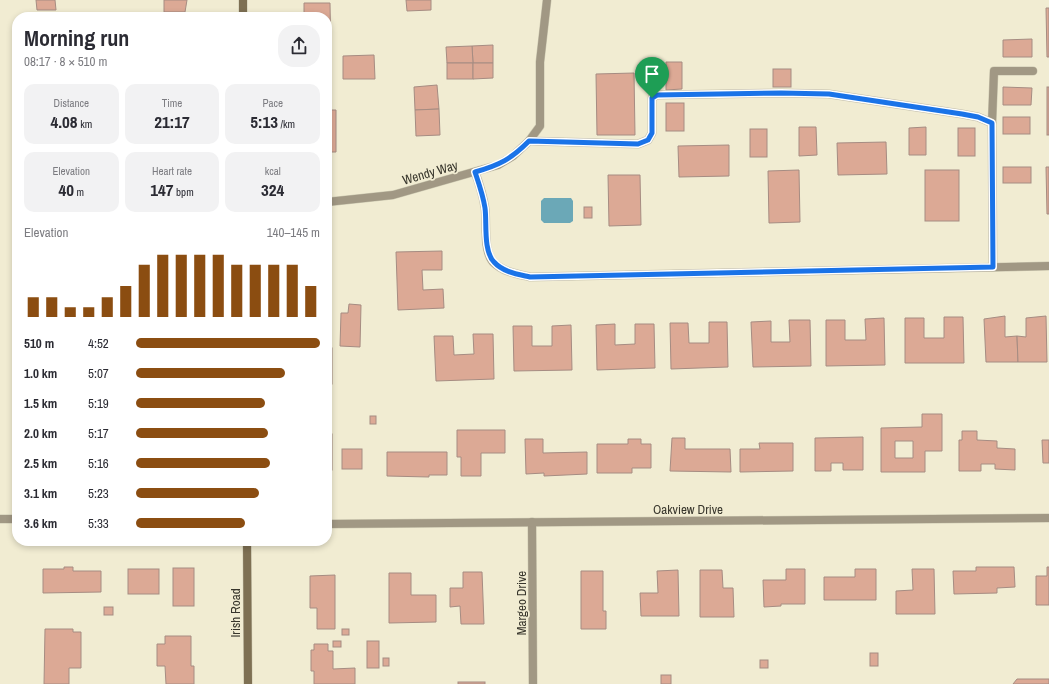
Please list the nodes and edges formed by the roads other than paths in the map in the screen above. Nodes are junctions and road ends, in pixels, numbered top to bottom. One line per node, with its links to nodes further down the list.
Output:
1 (243, 0): 3 (street)
2 (547, 0): 6 (street, Wendy Way)
3 (243, 12)
4 (1033, 70): 5 (street)
5 (992, 123): 6 (street); 10 (street)
6 (529, 141): 7 (street, Wendy Way)
7 (475, 172): 8 (street, Wendy Way); 10 (street)
8 (332, 202)
9 (1049, 266): 10 (street)
10 (993, 267)
11 (1049, 518): 14 (street, Oakview Drive)
12 (0, 519): 13 (street)
13 (12, 519)
14 (532, 522): 15 (street, Oakview Drive); 18 (street, Margeo Drive)
15 (332, 524)
16 (247, 546): 17 (street, Irish Road)
17 (248, 684)
18 (533, 684)

